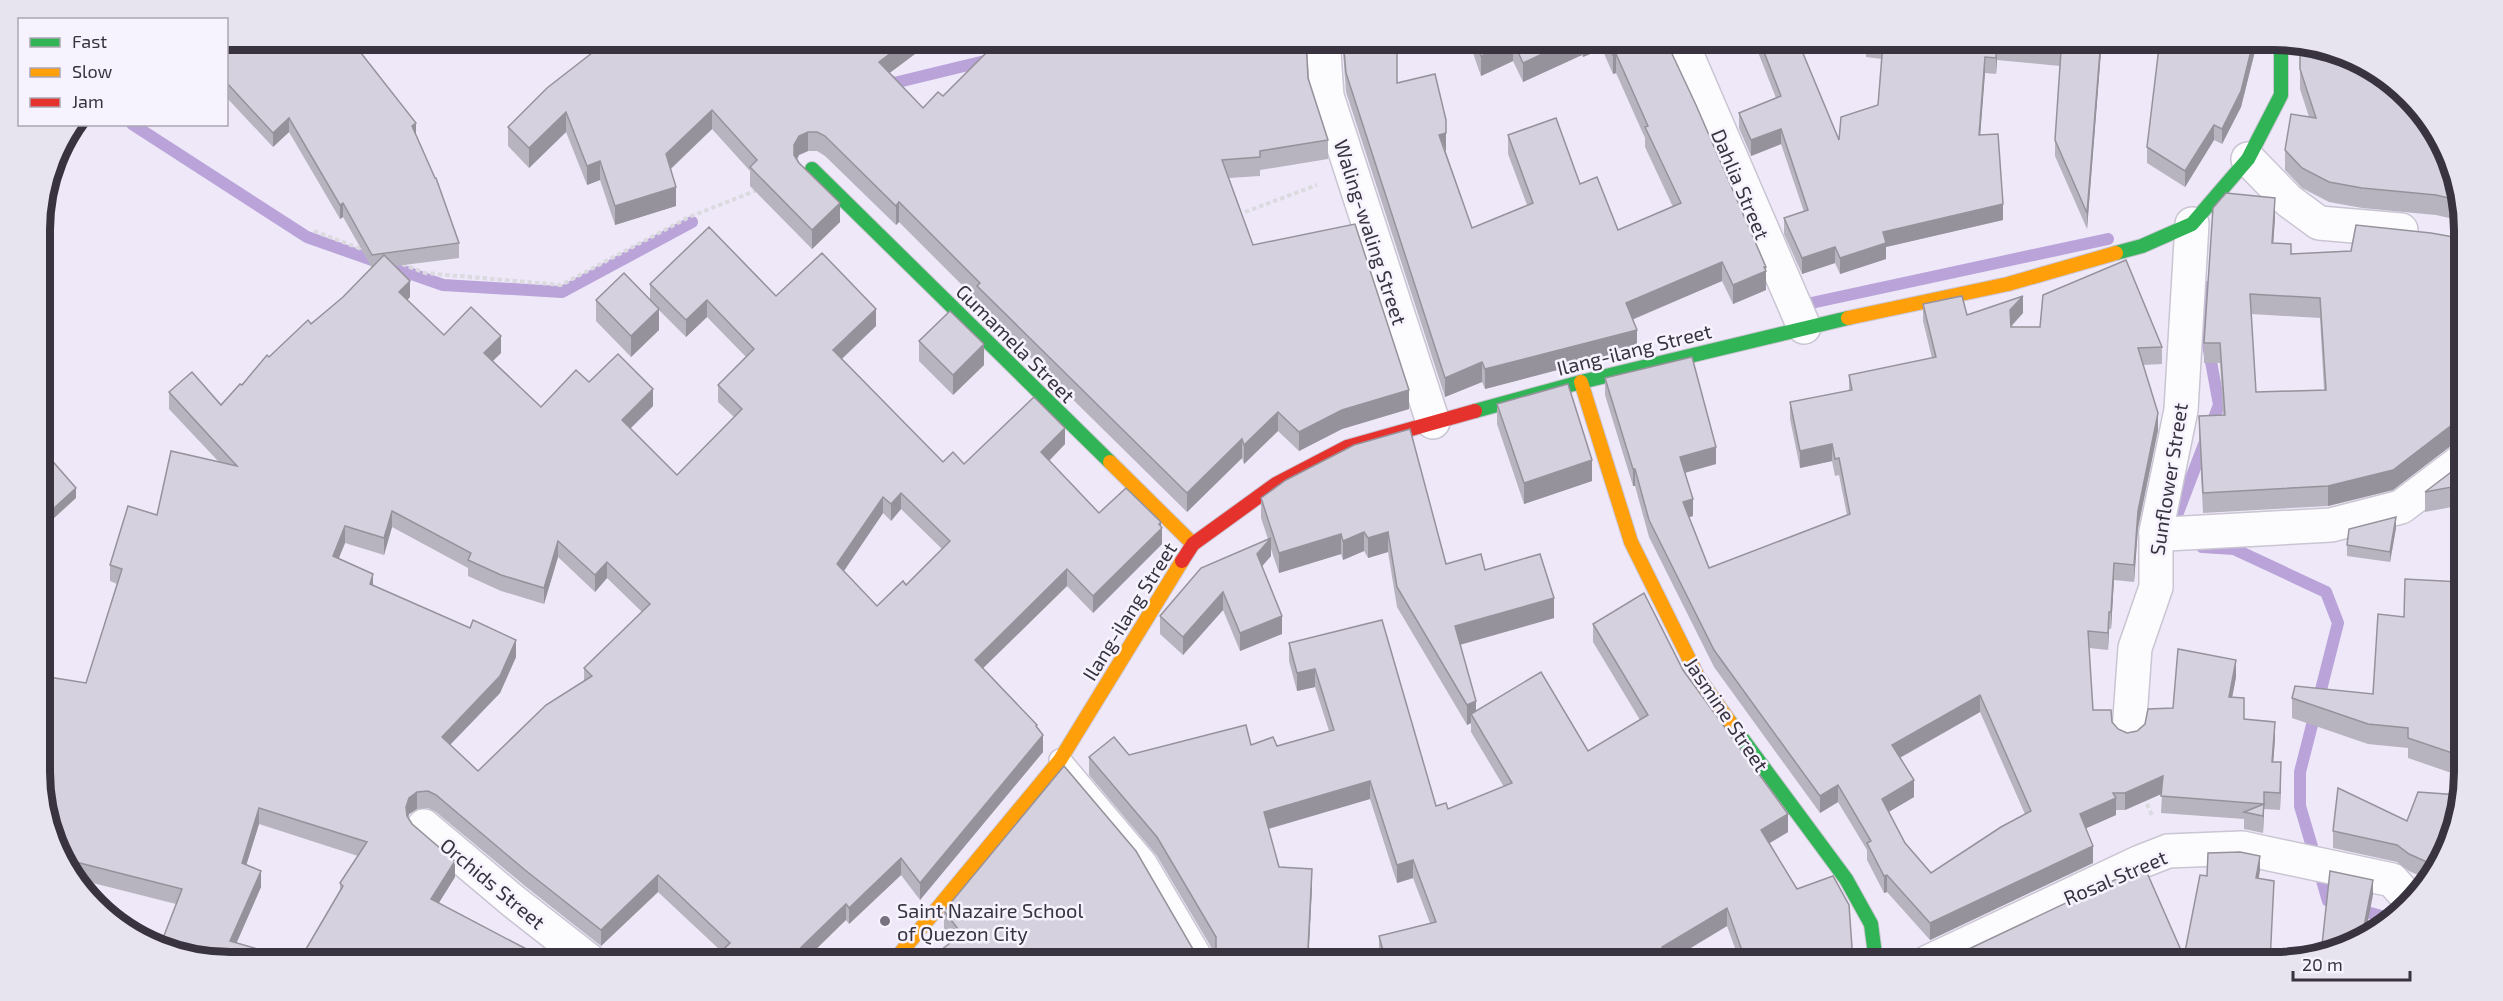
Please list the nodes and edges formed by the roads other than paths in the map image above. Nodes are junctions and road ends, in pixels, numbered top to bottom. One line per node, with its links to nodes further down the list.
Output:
1 (1324, 50): 10 (street, Waling-waling Street)
2 (1685, 50): 8 (street, Dahlia Street)
3 (2281, 50): 4 (street, Ilang-ilang Street)
4 (2248, 159): 6 (street, Ilang-ilang Street); 7 (street)
5 (812, 169): 13 (street, Gumamela Street)
6 (2192, 224): 8 (street, Ilang-ilang Street); 12 (street, Sunflower Street)
7 (2434, 234)
8 (1803, 327): 9 (street, Ilang-ilang Street)
9 (1581, 382): 10 (street, Ilang-ilang Street); 18 (street, Jasmine Street)
10 (1433, 422): 13 (street, Ilang-ilang Street)
11 (2454, 467): 12 (street)
12 (2172, 533): 14 (street, Sunflower Street)
13 (1193, 544): 15 (street, Ilang-ilang Street)
14 (2129, 731)
15 (1060, 760): 21 (street, Ilang-ilang Street); 22 (lane)
16 (424, 826): 20 (street, Orchids Street)
17 (2405, 894): 19 (street, Rosal Street)
18 (1875, 951)
19 (1951, 951)
20 (578, 952)
21 (902, 952)
22 (1199, 952)

